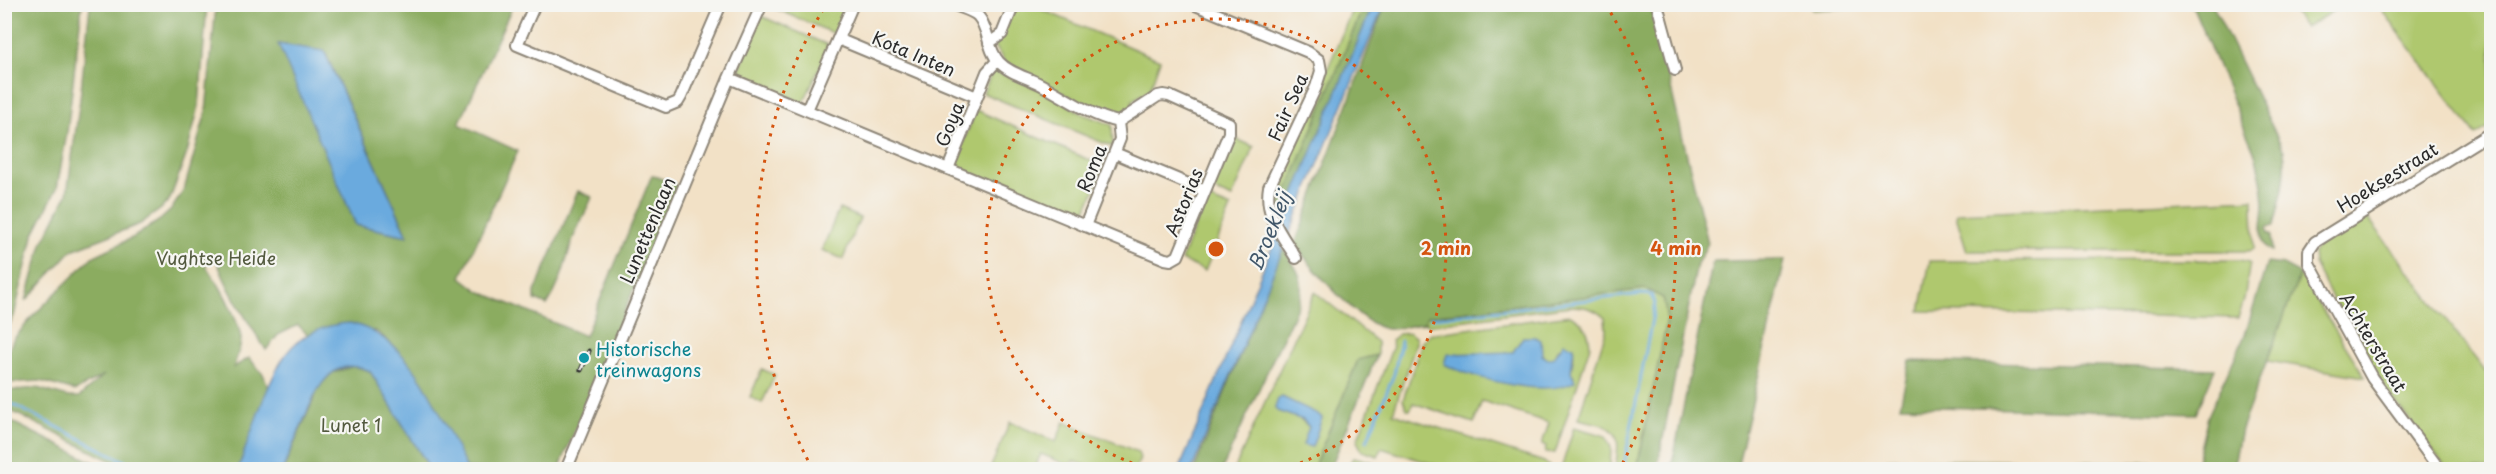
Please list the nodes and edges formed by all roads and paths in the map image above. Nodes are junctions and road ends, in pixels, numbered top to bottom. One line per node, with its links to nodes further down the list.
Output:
1 (535, 4): 2 (street)
2 (721, 4)
3 (762, 4): 13 (street, Lunettenlaan)
4 (853, 4): 9 (street)
5 (953, 4): 10 (street)
6 (1014, 4): 10 (street)
7 (1193, 4): 23 (street, Fair Sea)
8 (1657, 4): 12 (street)
9 (838, 39): 14 (street, Kota Inten); 15 (street)
10 (989, 43): 11 (street)
11 (997, 61): 14 (street, Goya); 16 (street)
12 (1675, 70)
13 (729, 78): 15 (street, Astorias); 24 (street, Lunettenlaan)
14 (977, 97): 19 (street, Goya)
15 (807, 110): 19 (street, Astorias)
16 (1118, 122): 18 (street, Roma); 20 (street, Astorias)
17 (2492, 132): 22 (street, Hoeksestraat)
18 (1115, 153): 20 (street); 21 (street, Roma)
19 (948, 169): 21 (street, Astorias)
20 (1205, 191): 21 (street, Astorias)
21 (1085, 226)
22 (2308, 257): 25 (street, Achterstraat)
23 (1296, 258)
24 (566, 470)
25 (2440, 470)

